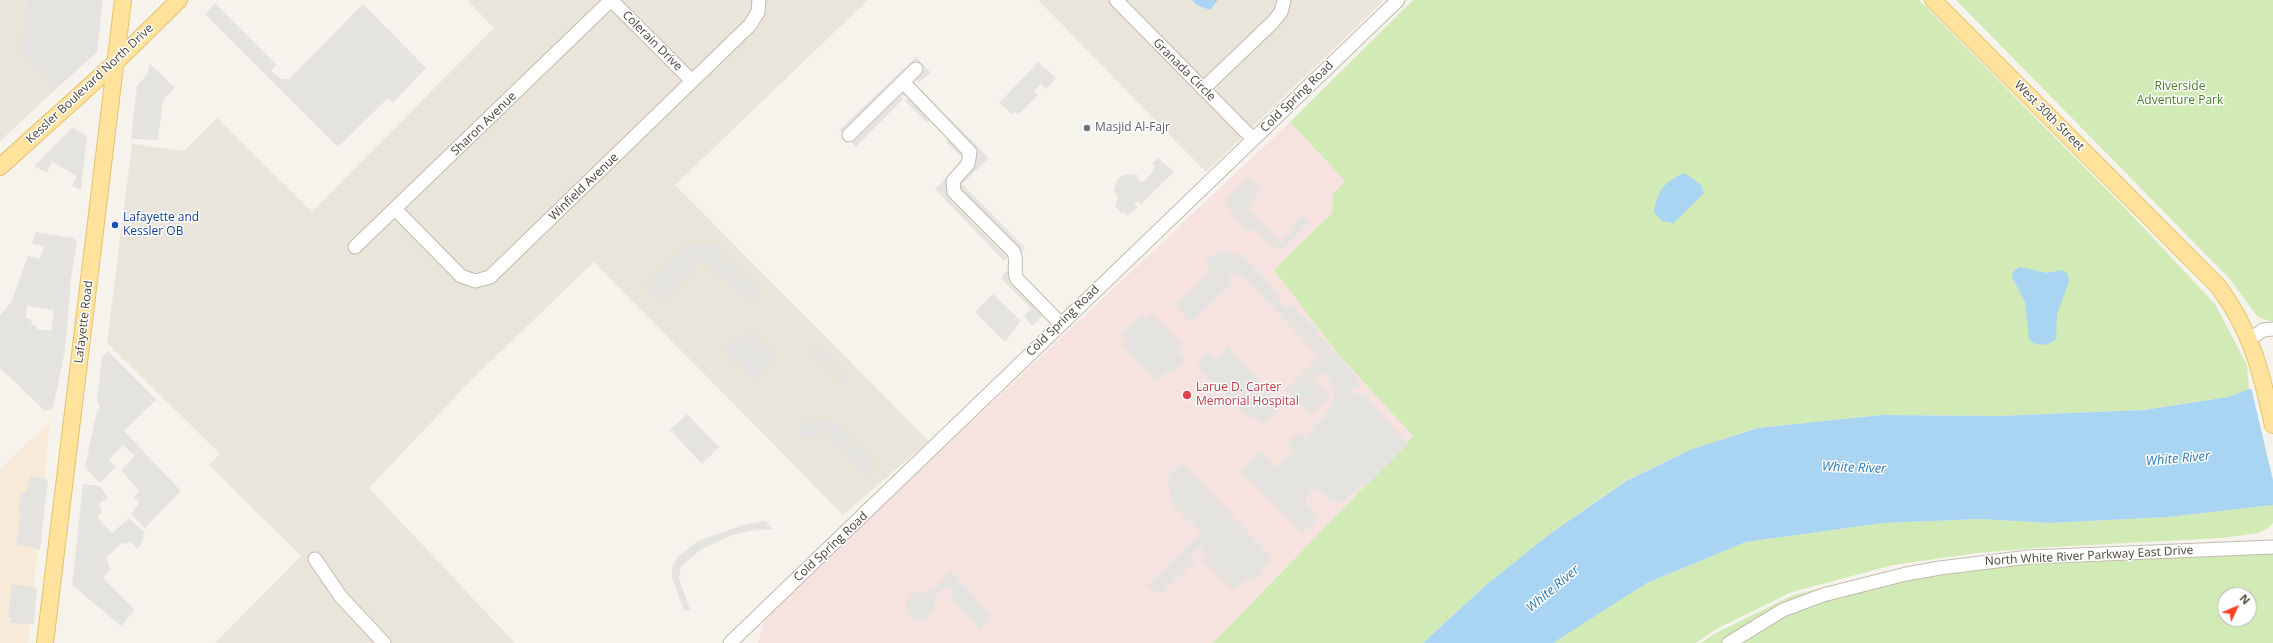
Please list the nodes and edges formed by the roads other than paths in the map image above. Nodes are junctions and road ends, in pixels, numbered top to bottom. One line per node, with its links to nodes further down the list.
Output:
1 (123, 0): 9 (main road, Lafayette Road)
2 (179, 0): 9 (main road, Kessler Boulevard North Drive)
3 (611, 0): 11 (street, Colerain Drive); 17 (street, Sharon Avenue)
4 (1116, 0): 13 (street, Granada Circle)
5 (1284, 0): 13 (street)
6 (1398, 0): 15 (street, Cold Spring Road)
7 (1934, 0): 21 (main road, West 30th Street)
8 (759, 2): 11 (street, Winfield Avenue)
9 (115, 63): 16 (main road, Kessler Boulevard North Drive); 25 (main road, Lafayette Road)
10 (916, 69): 12 (street)
11 (692, 81): 17 (street, Winfield Avenue)
12 (903, 82): 14 (street); 19 (street)
13 (1203, 89): 15 (street, Granada Circle)
14 (849, 136)
15 (1253, 139): 19 (street, Cold Spring Road)
16 (0, 167)
17 (395, 209): 18 (street, Sharon Avenue)
18 (356, 247)
19 (1060, 323): 27 (street, Cold Spring Road)
20 (2273, 328): 21 (street)
21 (2249, 340): 22 (main road, West 30th Street)
22 (2273, 425)
23 (2273, 547): 28 (street, North White River Parkway East Drive)
24 (314, 559): 26 (street)
25 (45, 643)
26 (384, 643)
27 (730, 643)
28 (1729, 643)

